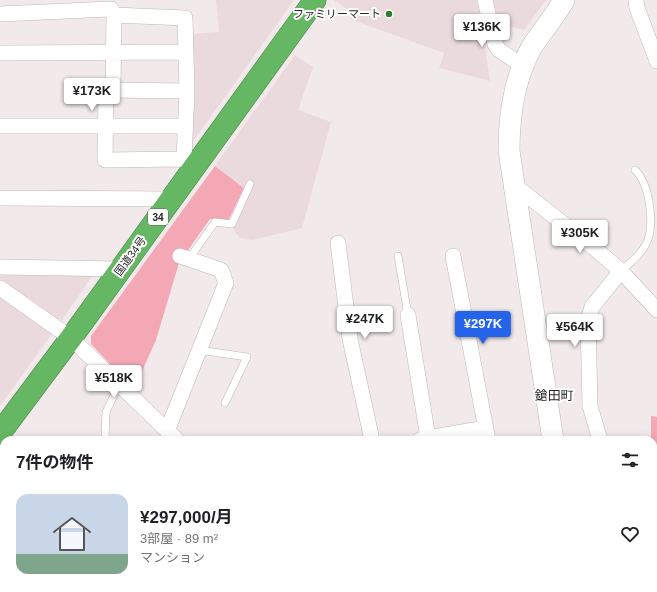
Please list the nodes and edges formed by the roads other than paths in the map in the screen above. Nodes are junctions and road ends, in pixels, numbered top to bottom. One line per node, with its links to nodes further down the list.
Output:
1 (315, 0): 17 (highway, 国道34号 / 34)
2 (485, 0): 11 (street)
3 (564, 0): 11 (street)
4 (636, 0): 10 (street)
5 (0, 14): 6 (street)
6 (114, 15): 7 (street); 8 (street)
7 (113, 52): 8 (street); 9 (street); 12 (street)
8 (186, 52): 13 (street)
9 (0, 53)
10 (657, 61)
11 (523, 66): 20 (street)
12 (113, 90): 13 (street); 15 (street)
13 (187, 91): 16 (street)
14 (0, 126): 15 (street)
15 (105, 126): 16 (street); 17 (street)
16 (185, 126): 17 (street)
17 (188, 164): 22 (highway, 国道34号 / 34)
18 (635, 170): 29 (lane)
19 (250, 184): 26 (lane)
20 (514, 185): 29 (street); 44 (street)
21 (0, 198): 22 (street)
22 (170, 199): 28 (highway, 国道34号 / 34)
23 (338, 243): 41 (street)
24 (398, 256): 32 (lane)
25 (453, 256): 38 (street)
26 (185, 258): 34 (street)
27 (0, 267): 28 (street)
28 (120, 269): 33 (highway, 国道34号 / 34)
29 (621, 271): 31 (street); 45 (street)
30 (0, 288): 33 (street)
31 (657, 310)
32 (408, 315): 42 (street)
33 (70, 338): 35 (street); 37 (highway, 国道34号 / 34)
34 (199, 350): 36 (lane); 39 (street)
35 (119, 385): 39 (street); 40 (lane)
36 (225, 403)
37 (0, 433)
38 (487, 434): 43 (street)
39 (172, 435)
40 (105, 436)
41 (371, 436)
42 (422, 436)
43 (461, 436)
44 (552, 436)
45 (599, 436)

